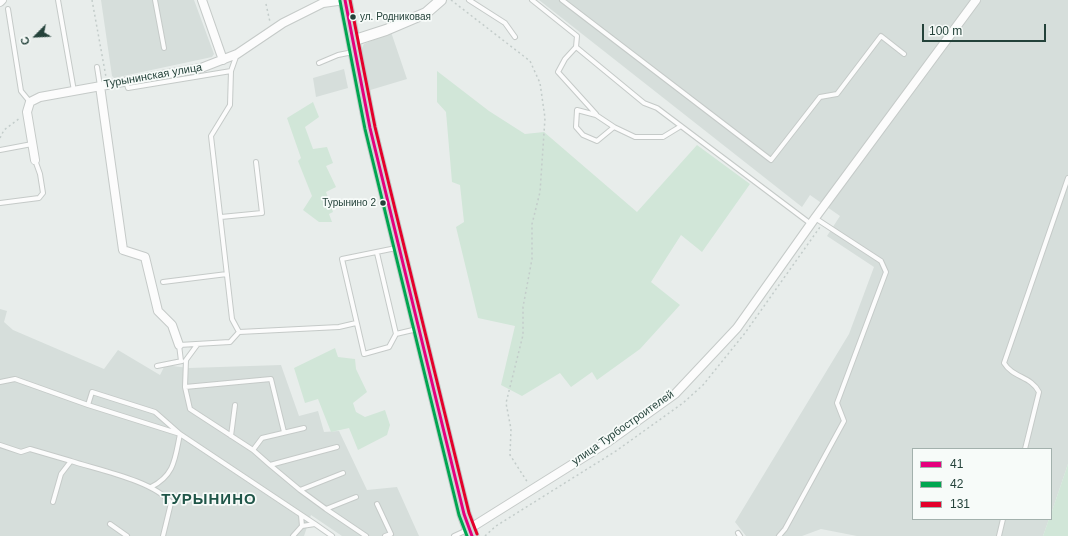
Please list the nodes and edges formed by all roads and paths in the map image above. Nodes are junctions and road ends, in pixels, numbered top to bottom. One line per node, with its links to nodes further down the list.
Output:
1 (58, 0): 28 (lane)
2 (92, 0): 27 (path)
3 (155, 0): 19 (lane)
4 (202, 0): 22 (street)
5 (345, 0): 12 (street, Турынинская улица); 17 (main road)
6 (441, 0): 17 (street)
7 (451, 0): 72 (path)
8 (469, 0): 16 (lane)
9 (532, 0): 18 (lane)
10 (562, 0): 21 (lane)
11 (976, 0): 42 (street, улица Турбостроителей)
12 (328, 1): 20 (street, Турынинская улица)
13 (266, 4): 15 (path)
14 (8, 9): 29 (lane)
15 (270, 23)
16 (515, 37)
17 (353, 46): 23 (lane); 43 (main road)
18 (576, 46): 31 (lane); 32 (lane)
19 (164, 48)
20 (238, 54): 22 (street, Турынинская улица); 25 (lane)
21 (904, 54)
22 (223, 60): 26 (street, Турынинская улица)
23 (319, 63)
24 (97, 67): 27 (lane)
25 (231, 71): 26 (lane); 41 (lane)
26 (126, 81): 27 (street, Турынинская улица)
27 (104, 85): 28 (street, Турынинская улица); 51 (street)
28 (74, 91): 29 (street, Турынинская улица)
29 (30, 102): 30 (street)
30 (27, 112): 34 (path); 35 (street)
31 (596, 114): 33 (lane); 33 (lane)
32 (681, 126): 33 (lane); 42 (lane)
33 (614, 127)
34 (0, 138)
35 (32, 144): 36 (lane); 37 (street)
36 (0, 150)
37 (35, 160): 40 (lane)
38 (256, 162): 41 (lane)
39 (1068, 178): 66 (lane)
40 (0, 203)
41 (221, 217): 45 (lane)
42 (813, 221): 72 (street, улица Турбостроителей); 91 (lane)
43 (399, 248): 44 (lane); 48 (main road)
44 (377, 253): 47 (lane); 50 (lane)
45 (227, 274): 46 (lane); 49 (lane)
46 (163, 282)
47 (356, 323): 49 (lane); 50 (lane)
48 (418, 328): 50 (lane); 83 (main road)
49 (239, 332): 52 (lane)
50 (396, 334)
51 (179, 345): 52 (lane); 54 (lane)
52 (197, 345): 53 (lane)
53 (186, 360): 54 (lane); 57 (lane)
54 (181, 361): 55 (lane)
55 (157, 366)
56 (0, 382): 58 (lane)
57 (186, 387): 61 (lane); 63 (lane)
58 (88, 405): 62 (lane); 62 (lane)
59 (235, 405): 63 (lane)
60 (304, 428): 61 (lane)
61 (284, 432): 67 (lane)
62 (180, 434): 71 (lane); 78 (lane)
63 (231, 436): 67 (lane)
64 (0, 445): 68 (lane)
65 (337, 447): 69 (lane)
66 (1025, 448)
67 (253, 450): 69 (lane)
68 (71, 461): 71 (lane); 75 (lane)
69 (270, 465): 73 (lane)
70 (343, 473): 73 (lane)
71 (151, 487): 85 (lane)
72 (533, 489): 83 (street, улица Турбостроителей)
73 (300, 490): 77 (lane)
74 (356, 497): 77 (lane)
75 (53, 502)
76 (377, 504): 89 (lane)
77 (326, 509): 88 (lane)
78 (301, 515): 81 (lane); 82 (lane)
79 (1003, 520): 92 (lane)
80 (110, 524): 84 (lane)
81 (315, 524): 82 (lane); 87 (lane)
82 (302, 526): 86 (lane)
83 (470, 533): 90 (lane)
84 (127, 536)
85 (163, 536)
86 (293, 536)
87 (332, 536)
88 (366, 536)
89 (385, 536)
90 (454, 536)
91 (779, 536)
92 (999, 536)

